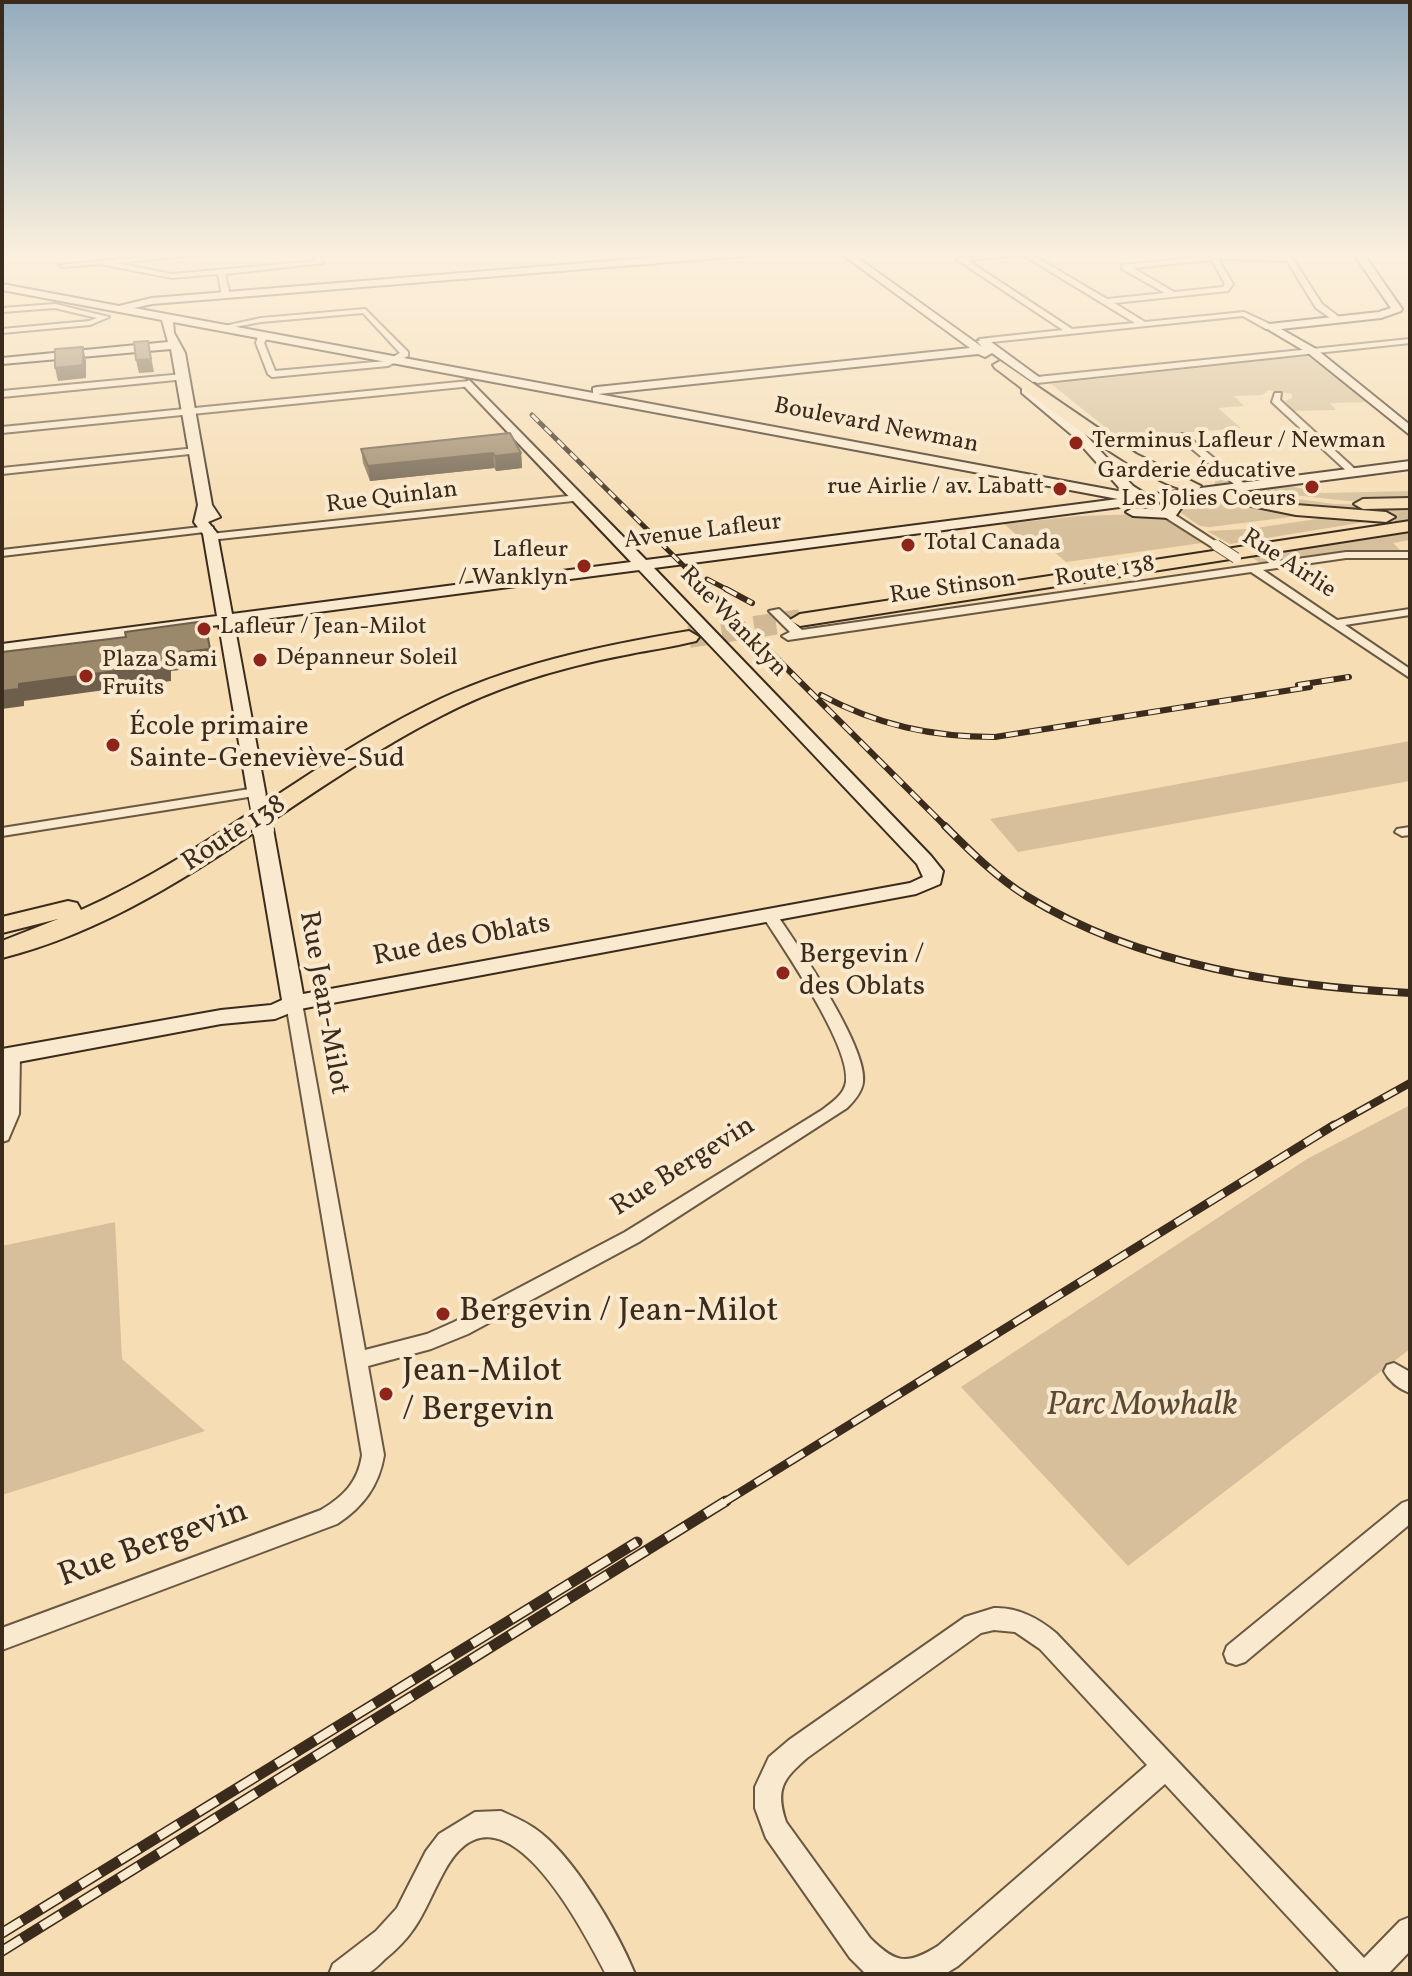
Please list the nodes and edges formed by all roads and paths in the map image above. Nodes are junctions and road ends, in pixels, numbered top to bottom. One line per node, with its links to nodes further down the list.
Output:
1 (90, 345): 14 (main road)
2 (177, 345): 17 (main road, Rue Jean-Milot)
3 (261, 345): 13 (street)
4 (319, 345): 13 (main road, Boulevard Newman)
5 (399, 345): 13 (street)
6 (986, 345): 10 (street)
7 (1302, 345): 11 (main road)
8 (1368, 345): 11 (street)
9 (1393, 345): 12 (street)
10 (981, 346): 15 (main road, Rue Airlie); 19 (main road); 22 (main road)
11 (1312, 351): 19 (street); 26 (main road)
12 (1403, 352)
13 (398, 360): 16 (main road, Boulevard Newman)
14 (2, 361)
15 (1000, 365): 34 (highway); 37 (main road, Rue Airlie)
16 (450, 370): 18 (main road, Boulevard Newman); 20 (main road, Rue Wanklyn)
17 (183, 377): 21 (street); 24 (main road, Rue Jean-Milot)
18 (490, 377): 20 (main road); 22 (main road, Boulevard Newman)
19 (1037, 380): 32 (highway)
20 (469, 384): 24 (street); 36 (main road, Rue Wanklyn)
21 (2, 394)
22 (580, 394): 33 (main road, Boulevard Newman)
23 (1278, 395): 31 (street)
24 (189, 412): 25 (street); 28 (main road, Rue Jean-Milot)
25 (2, 430)
26 (1410, 431)
27 (1182, 436): 35 (street)
28 (196, 451): 30 (street); 43 (main road, Rue Jean-Milot)
29 (1410, 465): 31 (main road, Avenue Lafleur)
30 (2, 471)
31 (1354, 473): 35 (main road, Avenue Lafleur)
32 (1215, 483)
33 (1081, 488): 37 (main road, Boulevard Newman); 39 (main road)
34 (1187, 490): 35 (main road, Avenue Lafleur); 37 (main road, Avenue Lafleur); 41 (main road)
35 (1243, 492): 38 (highway); 42 (highway)
36 (578, 498): 43 (street, Rue Quinlan); 46 (main road, Rue Wanklyn)
37 (1145, 500): 39 (main road, Avenue Lafleur); 41 (street, Rue Airlie)
38 (1410, 503)
39 (1090, 506): 40 (main road, Avenue Lafleur)
40 (1072, 508): 41 (main road); 46 (main road, Avenue Lafleur)
41 (1170, 514): 47 (street, Rue Airlie, bridge)
42 (1405, 522): 50 (highway, Route 138)
43 (210, 533): 44 (street, Rue Quinlan); 49 (main road, Rue Jean-Milot)
44 (2, 553)
45 (1410, 555): 47 (street, Rue Stinson)
46 (641, 565): 49 (main road, Avenue Lafleur); 57 (main road, Rue Wanklyn)
47 (1253, 569): 50 (street, Rue Stinson); 51 (street, Rue Airlie)
48 (1410, 612): 51 (street)
49 (225, 620): 53 (main road, Avenue Lafleur); 55 (main road, Rue Jean-Milot)
50 (791, 623)
51 (1338, 623): 54 (street, Rue Airlie)
52 (687, 634): 58 (highway, Route 138)
53 (2, 649)
54 (1410, 674)
55 (257, 794): 56 (street); 64 (main road, Rue Jean-Milot, bridge)
56 (2, 832)
57 (932, 881): 59 (main road, Rue des Oblats)
58 (89, 909): 60 (highway); 61 (highway, Route 138); 62 (highway, Route 138); 63 (highway)
59 (770, 915): 64 (main road, Rue des Oblats); 67 (street, Rue Bergevin)
60 (2, 925)
61 (2, 938)
62 (2, 950)
63 (2, 968)
64 (294, 1003): 65 (main road, Rue des Oblats); 67 (street, Rue Jean-Milot)
65 (7, 1056): 66 (street)
66 (2, 1136)
67 (357, 1360): 68 (street, Rue Jean-Milot)
68 (365, 1486): 70 (street, Rue Bergevin)
69 (1410, 1510): 71 (street)
70 (2, 1639)
71 (1236, 1654)
72 (1165, 1767): 76 (street); 76 (street); 77 (street)
73 (1410, 1931): 78 (street)
74 (343, 1974): 75 (street)
75 (621, 1974)
76 (906, 1974)
77 (1360, 1974)
78 (1368, 1974)

